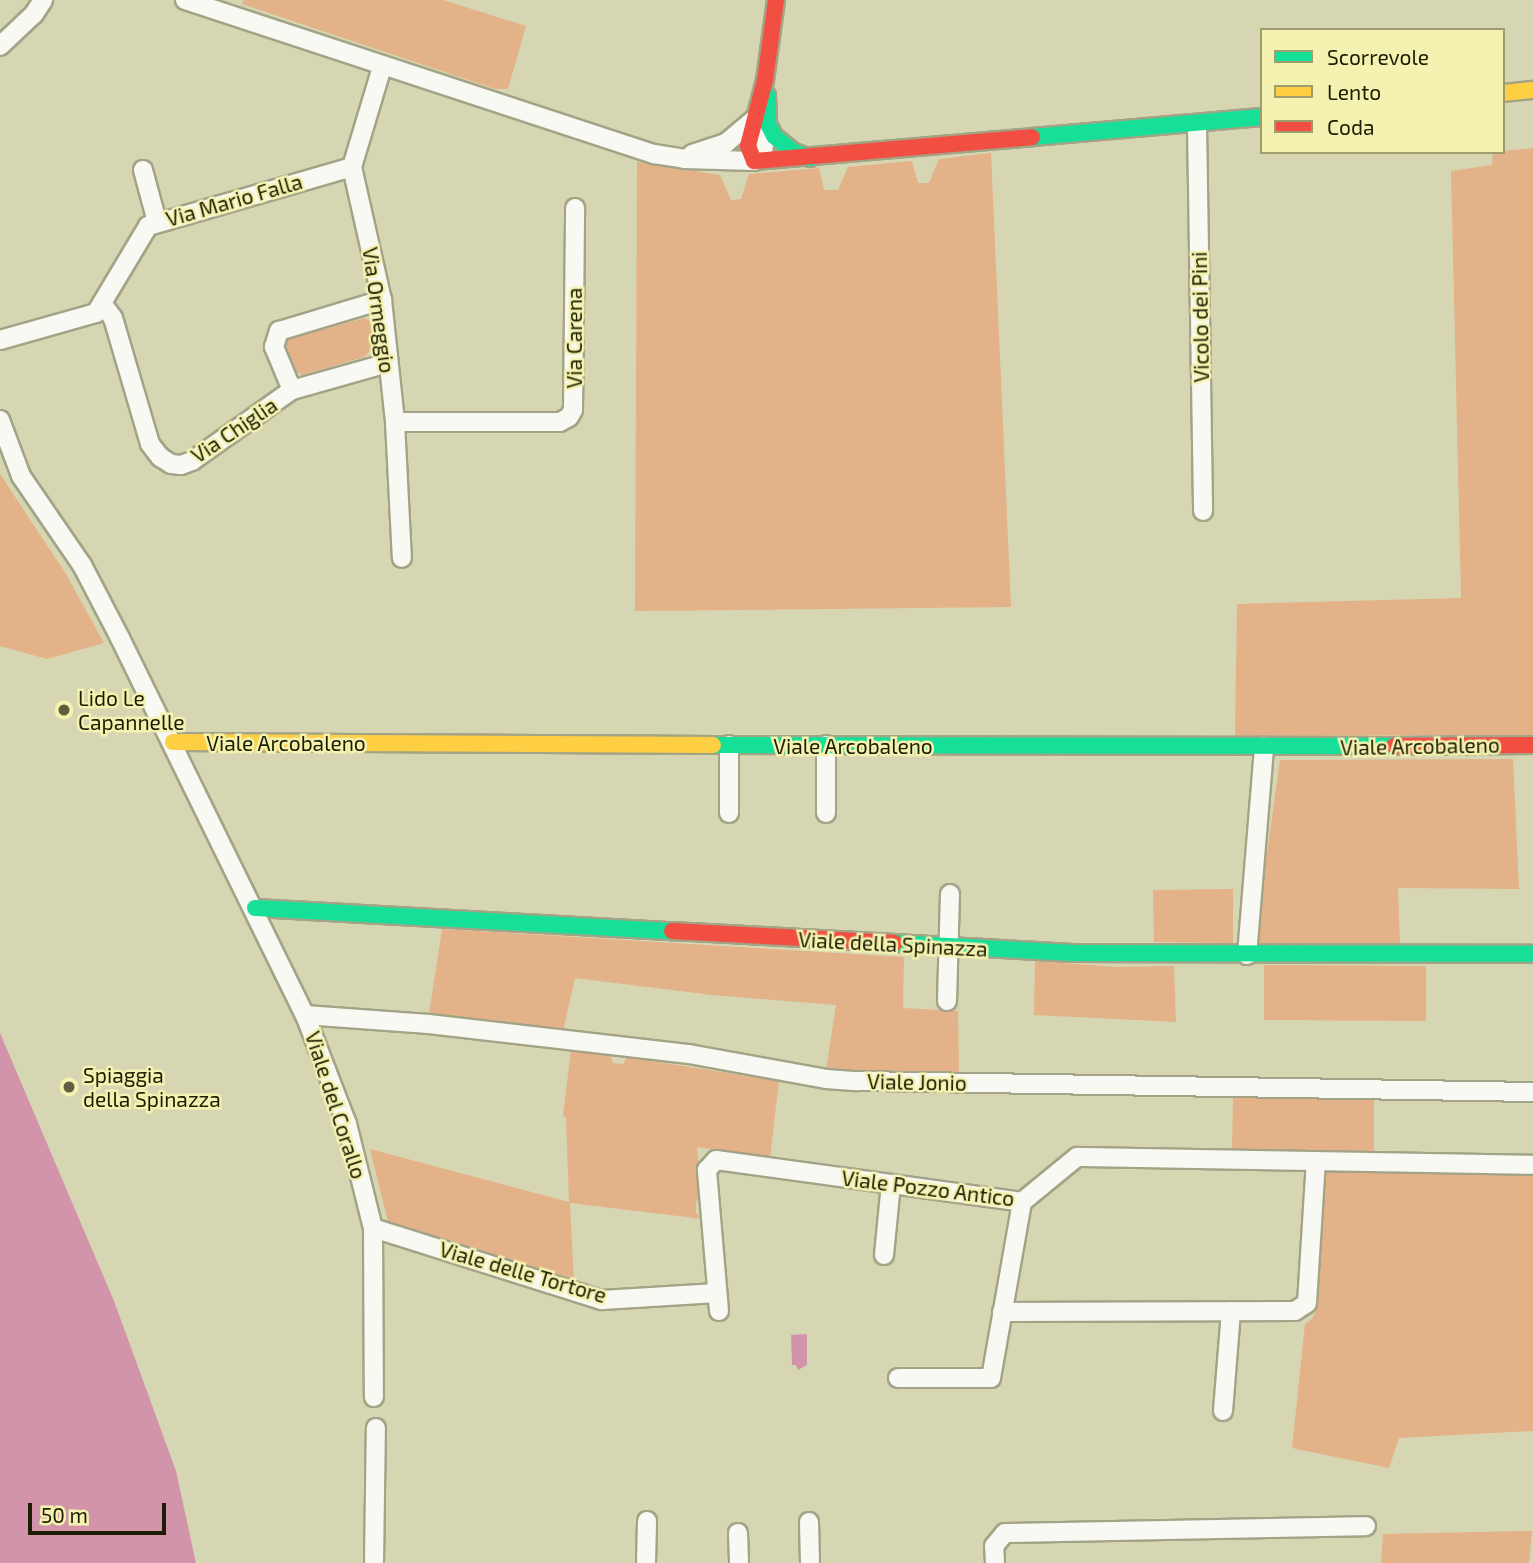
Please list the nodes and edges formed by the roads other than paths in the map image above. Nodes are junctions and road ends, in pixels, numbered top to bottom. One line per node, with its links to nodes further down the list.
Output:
1 (43, 0): 4 (street)
2 (185, 0): 5 (street)
3 (776, 0): 9 (street)
4 (0, 46)
5 (382, 67): 11 (street); 14 (street, Via Ormeggio)
6 (1533, 90): 7 (street)
7 (1505, 93)
8 (1260, 117): 10 (street)
9 (760, 122): 11 (street); 12 (street); 13 (street)
10 (1197, 124): 12 (street); 25 (street, Vicolo dei Pini)
11 (678, 158): 13 (street)
12 (811, 159): 13 (street)
13 (754, 162)
14 (352, 167): 17 (street, Via Mario Falla); 18 (street, Via Ormeggio)
15 (143, 170): 17 (street)
16 (575, 208): 24 (street, Via Carena)
17 (158, 222): 19 (street, Via Mario Falla)
18 (382, 300): 21 (street, Via Ormeggio); 22 (street)
19 (102, 303): 20 (street, Via Mario Falla); 22 (street, Via Chiglia)
20 (0, 340)
21 (387, 363): 22 (street, Via Chiglia); 24 (street, Via Ormeggio)
22 (292, 390)
23 (0, 420): 27 (street, Viale del Corallo)
24 (395, 422): 26 (street, Via Ormeggio)
25 (1203, 511)
26 (402, 558)
27 (173, 742): 28 (street, Viale Arcobaleno); 35 (street, Viale del Corallo)
28 (729, 745): 30 (street, Viale Arcobaleno); 32 (street)
29 (1533, 745): 31 (street, Viale Arcobaleno)
30 (826, 746): 31 (street, Viale Arcobaleno); 33 (street)
31 (1264, 747): 37 (street)
32 (729, 813)
33 (826, 813)
34 (950, 894): 36 (street)
35 (255, 908): 36 (street, Viale della Spinazza); 40 (street, Viale del Corallo)
36 (948, 947): 37 (street, Viale della Spinazza); 39 (street)
37 (1247, 954): 38 (street, Viale della Spinazza)
38 (1533, 954)
39 (947, 1001)
40 (305, 1015): 41 (street, Viale Jonio); 46 (street, Viale del Corallo)
41 (1533, 1092)
42 (1316, 1161): 43 (street, Viale Pozzo Antico); 45 (street, Viale Pozzo Antico); 49 (street)
43 (1533, 1165)
44 (891, 1184): 45 (street, Viale Pozzo Antico); 47 (street); 48 (street, Viale Pozzo Antico)
45 (1022, 1202): 50 (street)
46 (373, 1228): 48 (street, Viale delle Tortore); 52 (street, Viale del Corallo)
47 (884, 1255)
48 (718, 1302)
49 (1231, 1311): 50 (street); 53 (street)
50 (1002, 1312): 51 (street)
51 (898, 1378)
52 (374, 1397)
53 (1223, 1411)
54 (376, 1428): 59 (street)
55 (647, 1521): 60 (street)
56 (809, 1522): 62 (street)
57 (1366, 1525): 63 (street)
58 (738, 1533): 61 (street)
59 (374, 1563)
60 (646, 1563)
61 (739, 1563)
62 (810, 1563)
63 (995, 1563)

